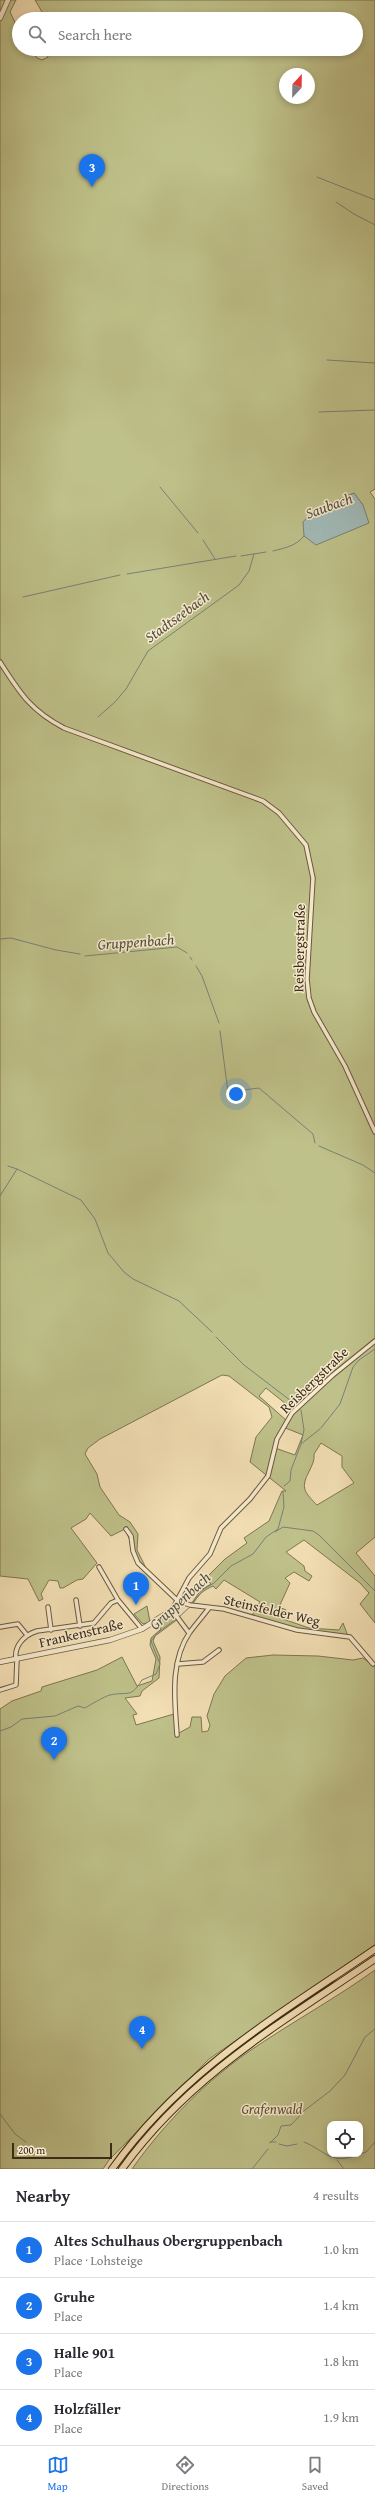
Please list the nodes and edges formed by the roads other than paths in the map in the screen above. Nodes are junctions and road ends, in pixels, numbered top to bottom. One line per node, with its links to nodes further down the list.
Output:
1 (8, 0): 2 (street)
2 (0, 18)
3 (0, 662): 4 (street, Reisbergstraße)
4 (375, 1132)
5 (375, 1341): 10 (street, Reisbergstraße)
6 (126, 1529): 10 (street)
7 (100, 1567): 9 (street)
8 (76, 1600): 14 (street)
9 (118, 1600): 14 (street); 16 (street)
10 (178, 1601): 12 (street, Steinsfelder Weg); 13 (street, Frankenstraße)
11 (48, 1607): 17 (street)
12 (209, 1608): 18 (street); 24 (street, Steinsfelder Weg)
13 (172, 1610): 16 (street, Frankenstraße); 18 (street)
14 (80, 1626): 17 (street)
15 (0, 1627): 19 (street)
16 (142, 1628): 21 (street, Frankenstraße)
17 (51, 1630): 19 (street)
18 (189, 1634): 23 (street)
19 (28, 1635): 21 (street)
20 (219, 1650): 23 (street)
21 (16, 1659): 22 (street, Frankenstraße); 25 (street)
22 (1, 1663)
23 (178, 1664): 26 (street)
24 (373, 1664)
25 (0, 1690)
26 (176, 1735)
27 (375, 1949): 29 (highway)
28 (375, 1959): 30 (highway)
29 (112, 2169)
30 (122, 2169)

